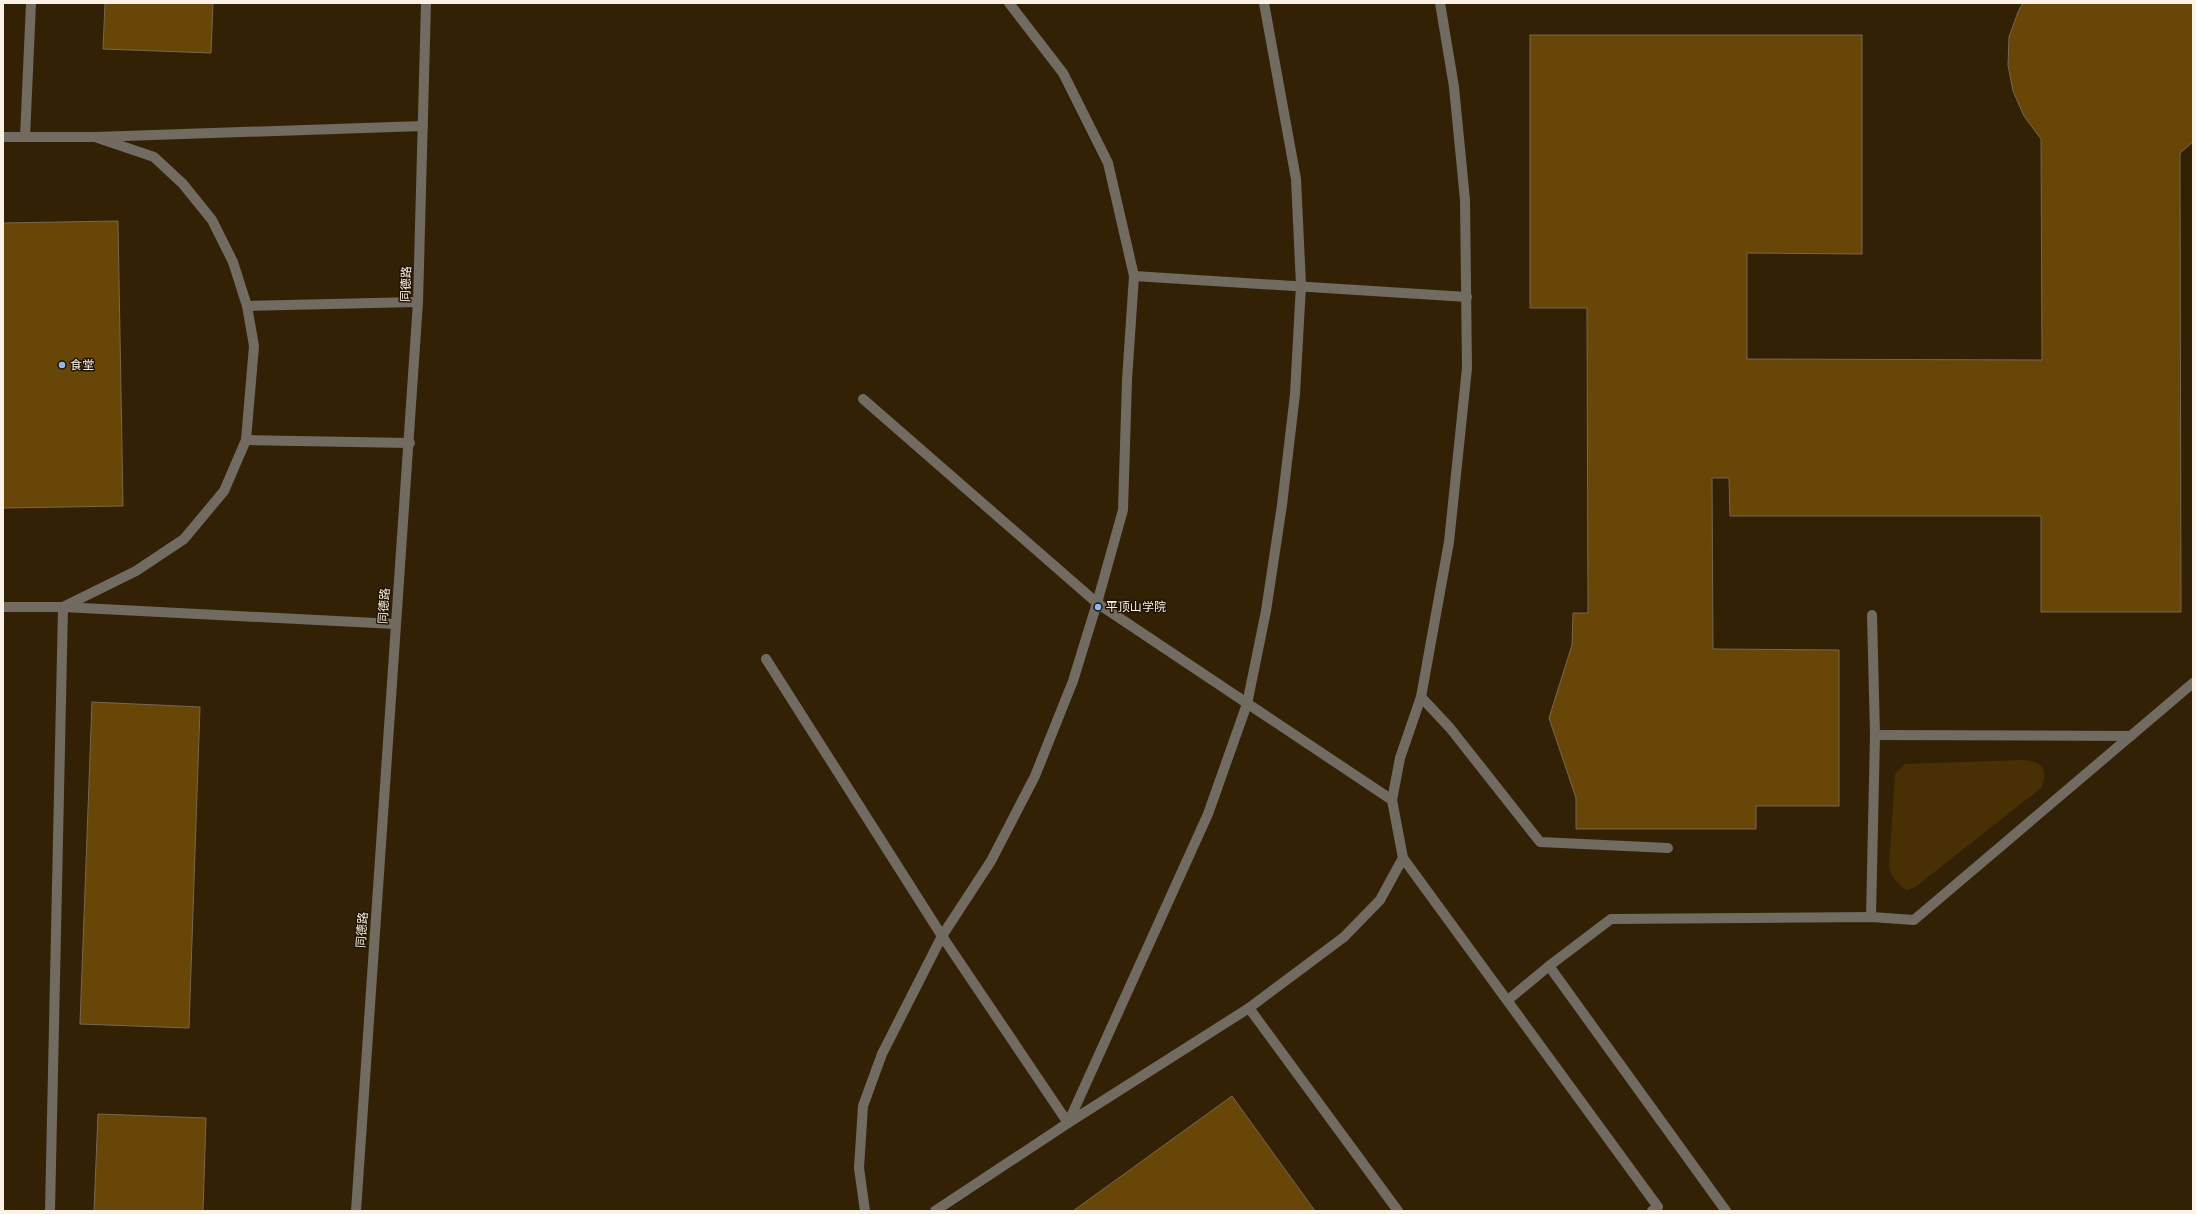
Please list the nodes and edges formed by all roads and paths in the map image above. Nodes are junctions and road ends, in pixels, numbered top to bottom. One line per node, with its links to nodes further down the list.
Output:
1 (31, 3): 8 (street)
2 (426, 3): 6 (street, 同德路)
3 (1009, 3): 10 (street)
4 (1264, 3): 11 (street)
5 (1440, 3): 12 (street)
6 (423, 126): 9 (street); 13 (street, 同德路)
7 (3, 137): 8 (street)
8 (25, 137): 9 (street)
9 (95, 137): 14 (street)
10 (1134, 276): 11 (street); 18 (street)
11 (1301, 285): 12 (street); 26 (street)
12 (1467, 297): 25 (street)
13 (418, 302): 14 (street); 17 (street, 同德路)
14 (247, 306): 16 (street)
15 (863, 399): 18 (street)
16 (246, 440): 17 (street); 20 (street)
17 (410, 443): 22 (street, 同德路)
18 (1097, 604): 26 (street); 33 (street)
19 (3, 607): 20 (street)
20 (63, 607): 22 (street); 38 (street)
21 (1872, 615): 27 (street)
22 (395, 624): 39 (street, 同德路)
23 (766, 659): 33 (street)
24 (2193, 683): 28 (street)
25 (1421, 698): 29 (street); 30 (street)
26 (1247, 704): 29 (street); 37 (street)
27 (1875, 735): 28 (street); 32 (street)
28 (2131, 736): 32 (street)
29 (1392, 800): 31 (street)
30 (1668, 848)
31 (1403, 858): 35 (street); 36 (street)
32 (1871, 917): 34 (street)
33 (942, 936): 37 (street); 40 (street)
34 (1549, 966): 35 (street); 44 (street)
35 (1508, 1000): 43 (street)
36 (1249, 1008): 37 (street); 42 (street)
37 (1068, 1123): 41 (street)
38 (50, 1211)
39 (356, 1211)
40 (865, 1211)
41 (935, 1211)
42 (1398, 1211)
43 (1652, 1211)
44 (1726, 1211)

